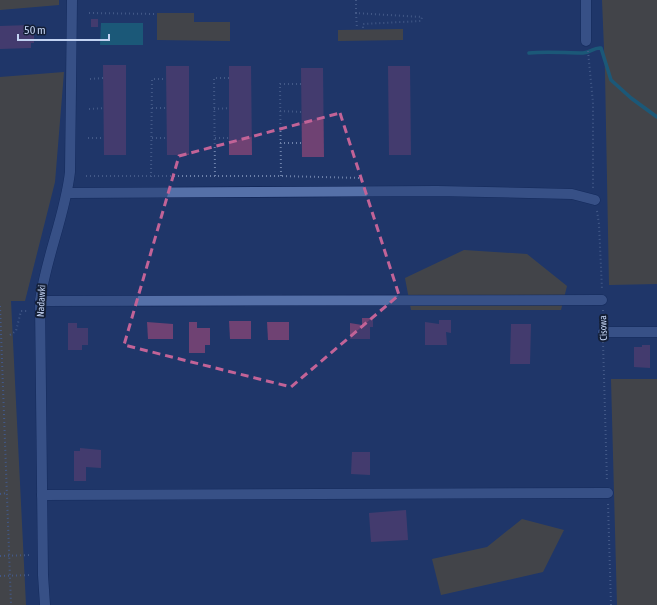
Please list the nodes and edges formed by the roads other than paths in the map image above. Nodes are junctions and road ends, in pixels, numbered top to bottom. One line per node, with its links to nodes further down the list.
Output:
1 (72, 0): 4 (street, Nadawki)
2 (586, 0): 3 (street)
3 (586, 41)
4 (67, 193): 5 (street); 7 (street, Nadawki)
5 (595, 200)
6 (602, 300): 7 (street)
7 (40, 306): 11 (street, Nadawki)
8 (603, 332): 9 (street)
9 (657, 332)
10 (608, 493): 11 (street)
11 (42, 495): 12 (street, Nadawki)
12 (45, 605)

